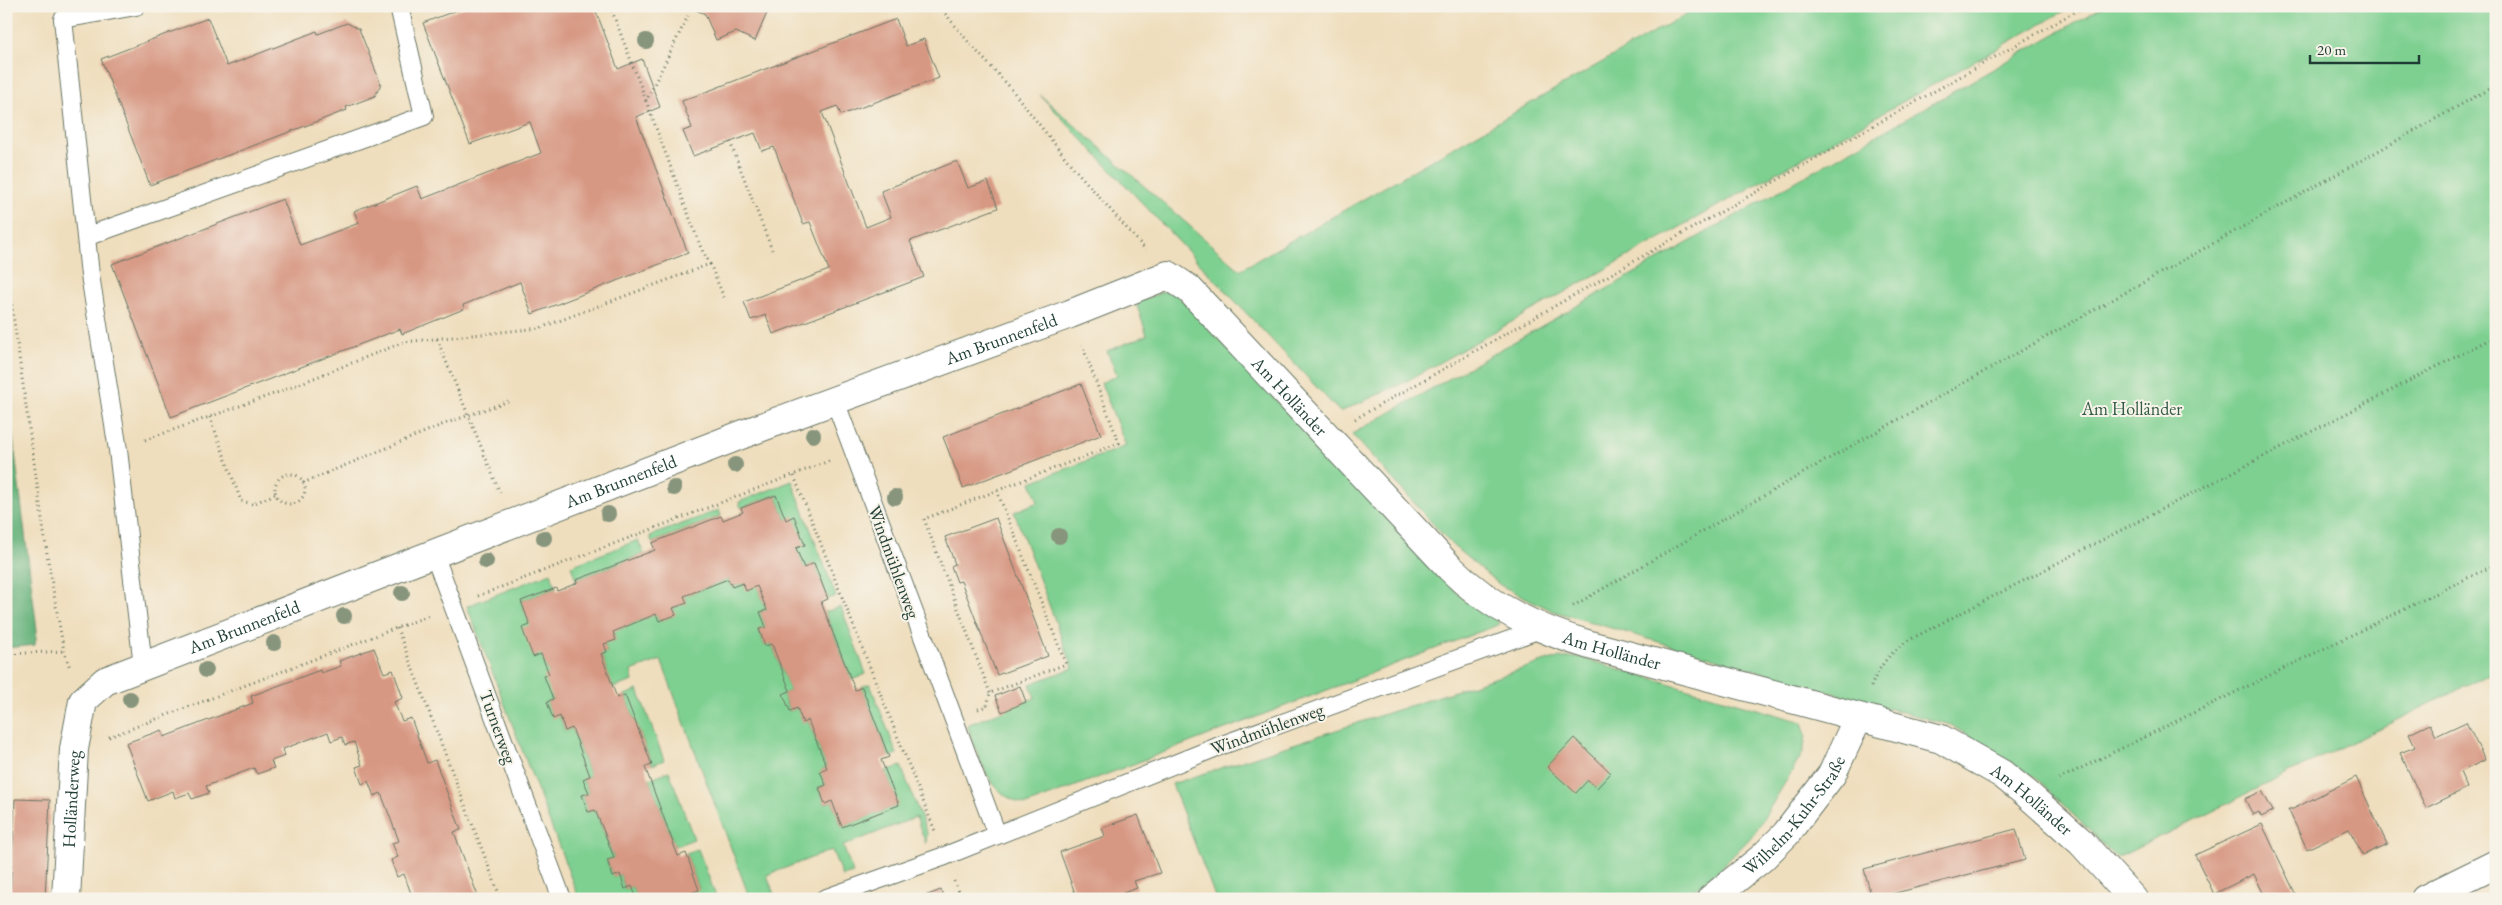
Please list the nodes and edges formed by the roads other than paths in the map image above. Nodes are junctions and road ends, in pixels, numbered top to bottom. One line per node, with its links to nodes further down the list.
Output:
1 (136, 6): 3 (lane)
2 (399, 6): 3 (lane)
3 (88, 236): 8 (lane)
4 (1168, 275): 5 (street, Am Brunnenfeld); 7 (street, Am Holländer)
5 (835, 400): 6 (street, Am Brunnenfeld); 11 (lane, Windmühlenweg)
6 (434, 554): 8 (street, Am Brunnenfeld); 14 (lane, Turnerweg)
7 (1540, 629): 10 (street, Am Holländer); 11 (lane, Windmühlenweg)
8 (144, 666): 9 (street, Am Brunnenfeld)
9 (83, 701): 13 (street, Holländerweg)
10 (1858, 718): 16 (street, Wilhelm-Kuhr-Straße); 17 (street, Am Holländer)
11 (996, 836): 15 (lane, Windmühlenweg)
12 (2496, 864): 18 (street)
13 (66, 899)
14 (562, 899)
15 (824, 899)
16 (1711, 899)
17 (2133, 899)
18 (2425, 899)

